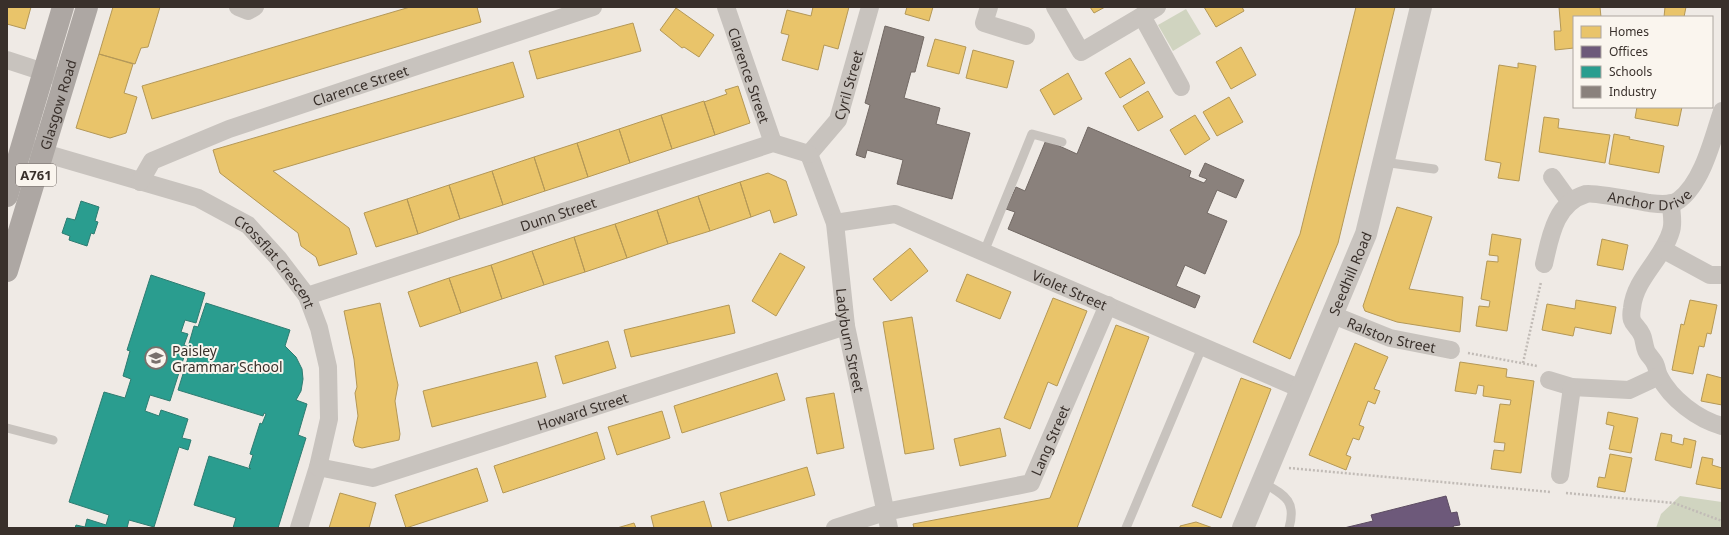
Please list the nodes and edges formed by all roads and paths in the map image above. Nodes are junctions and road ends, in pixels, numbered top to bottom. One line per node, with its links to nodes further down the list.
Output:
1 (63, 7): 14 (main road, Glasgow Road / A761)
2 (87, 7): 15 (main road, Glasgow Road / A761)
3 (238, 7): 4 (street)
4 (255, 7)
5 (593, 7): 26 (street, Clarence Street)
6 (726, 7): 19 (street, Clarence Street)
7 (870, 7): 22 (street, Cyril Street)
8 (989, 7): 12 (street)
9 (1055, 7): 11 (street)
10 (1421, 7): 23 (street, Seedhill Road)
11 (1149, 12): 16 (street)
12 (1026, 36)
13 (7, 60): 14 (street)
14 (43, 72): 15 (street); 20 (main road, Glasgow Road / A761)
15 (64, 79): 21 (main road, Glasgow Road / A761)
16 (1181, 87)
17 (1722, 111): 29 (street, Anchor Drive)
18 (1062, 142): 32 (lane)
19 (774, 143): 22 (street); 36 (street, Dunn Street)
20 (21, 147): 21 (street, Crossflat Crescent); 27 (main road, Glasgow Road / A761)
21 (43, 152): 26 (street, Crossflat Crescent); 34 (main road, Glasgow Road / A761)
22 (809, 154): 30 (street, Ladyburn Street)
23 (1383, 162): 24 (lane); 38 (street, Seedhill Road)
24 (1434, 169)
25 (1552, 177): 28 (street)
26 (140, 182): 36 (street, Crossflat Crescent)
27 (7, 196)
28 (1570, 202): 29 (street, Anchor Drive); 33 (street)
29 (1671, 203): 31 (street)
30 (835, 223): 32 (street, Violet Street); 39 (street, Ladyburn Street)
31 (1664, 250): 35 (street); 42 (street)
32 (984, 252): 37 (street, Violet Street)
33 (1544, 264): 41 (path)
34 (7, 271)
35 (1722, 275)
36 (307, 296): 49 (street, Crossflat Crescent)
37 (1108, 305): 40 (street, Violet Street); 54 (street, Lang Street)
38 (1333, 315): 41 (street, Ralston Street); 45 (street, Seedhill Road)
39 (846, 326): 49 (street, Howard Street); 54 (street, Ladyburn Street)
40 (1203, 345): 45 (street, Violet Street); 58 (lane)
41 (1451, 350)
42 (1659, 376): 44 (street); 46 (street)
43 (1549, 380): 44 (street)
44 (1572, 387): 51 (street)
45 (1301, 389): 50 (street, Seedhill Road)
46 (1722, 426)
47 (7, 428): 48 (lane)
48 (53, 440)
49 (318, 467): 56 (street, Crossflat Crescent)
50 (1265, 474): 52 (path); 59 (street, Seedhill Road); 60 (lane)
51 (1560, 475)
52 (1554, 492)
53 (1562, 493): 55 (path)
54 (887, 520): 57 (street)
55 (1722, 521)
56 (299, 528)
57 (835, 528)
58 (1126, 528)
59 (1243, 528)
60 (1288, 528)

